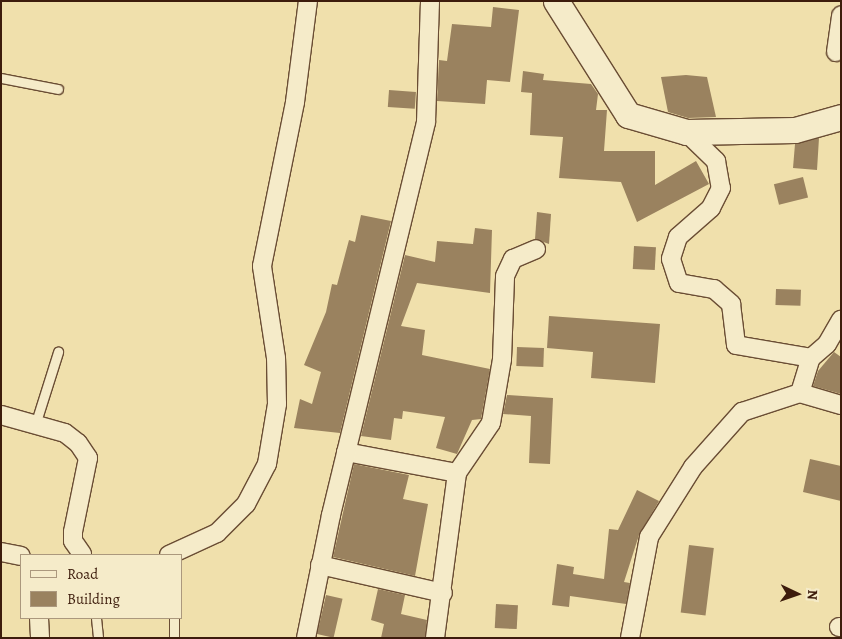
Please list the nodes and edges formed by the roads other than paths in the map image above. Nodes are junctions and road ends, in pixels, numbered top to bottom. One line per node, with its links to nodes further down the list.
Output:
1 (308, 1): 23 (street)
2 (430, 1): 19 (street)
3 (556, 1): 9 (street)
4 (841, 15): 5 (street)
5 (836, 52)
6 (1, 78): 7 (lane)
7 (58, 89)
8 (841, 117): 9 (street)
9 (686, 132): 14 (street)
10 (536, 249): 20 (street)
11 (841, 320): 12 (street)
12 (834, 348): 14 (street)
13 (58, 352): 18 (lane)
14 (811, 358): 15 (street)
15 (800, 393): 16 (street); 35 (street)
16 (841, 405)
17 (1, 416): 18 (street)
18 (35, 426): 22 (street)
19 (346, 452): 20 (street); 25 (street)
20 (457, 473): 26 (street)
21 (1, 552): 24 (street)
22 (79, 554)
23 (171, 554)
24 (20, 556)
25 (320, 565): 26 (street); 33 (street)
26 (443, 594): 34 (street)
27 (38, 619): 30 (street)
28 (96, 619): 31 (lane)
29 (174, 619): 32 (lane)
30 (40, 638)
31 (98, 638)
32 (174, 638)
33 (306, 638)
34 (435, 638)
35 (630, 638)

